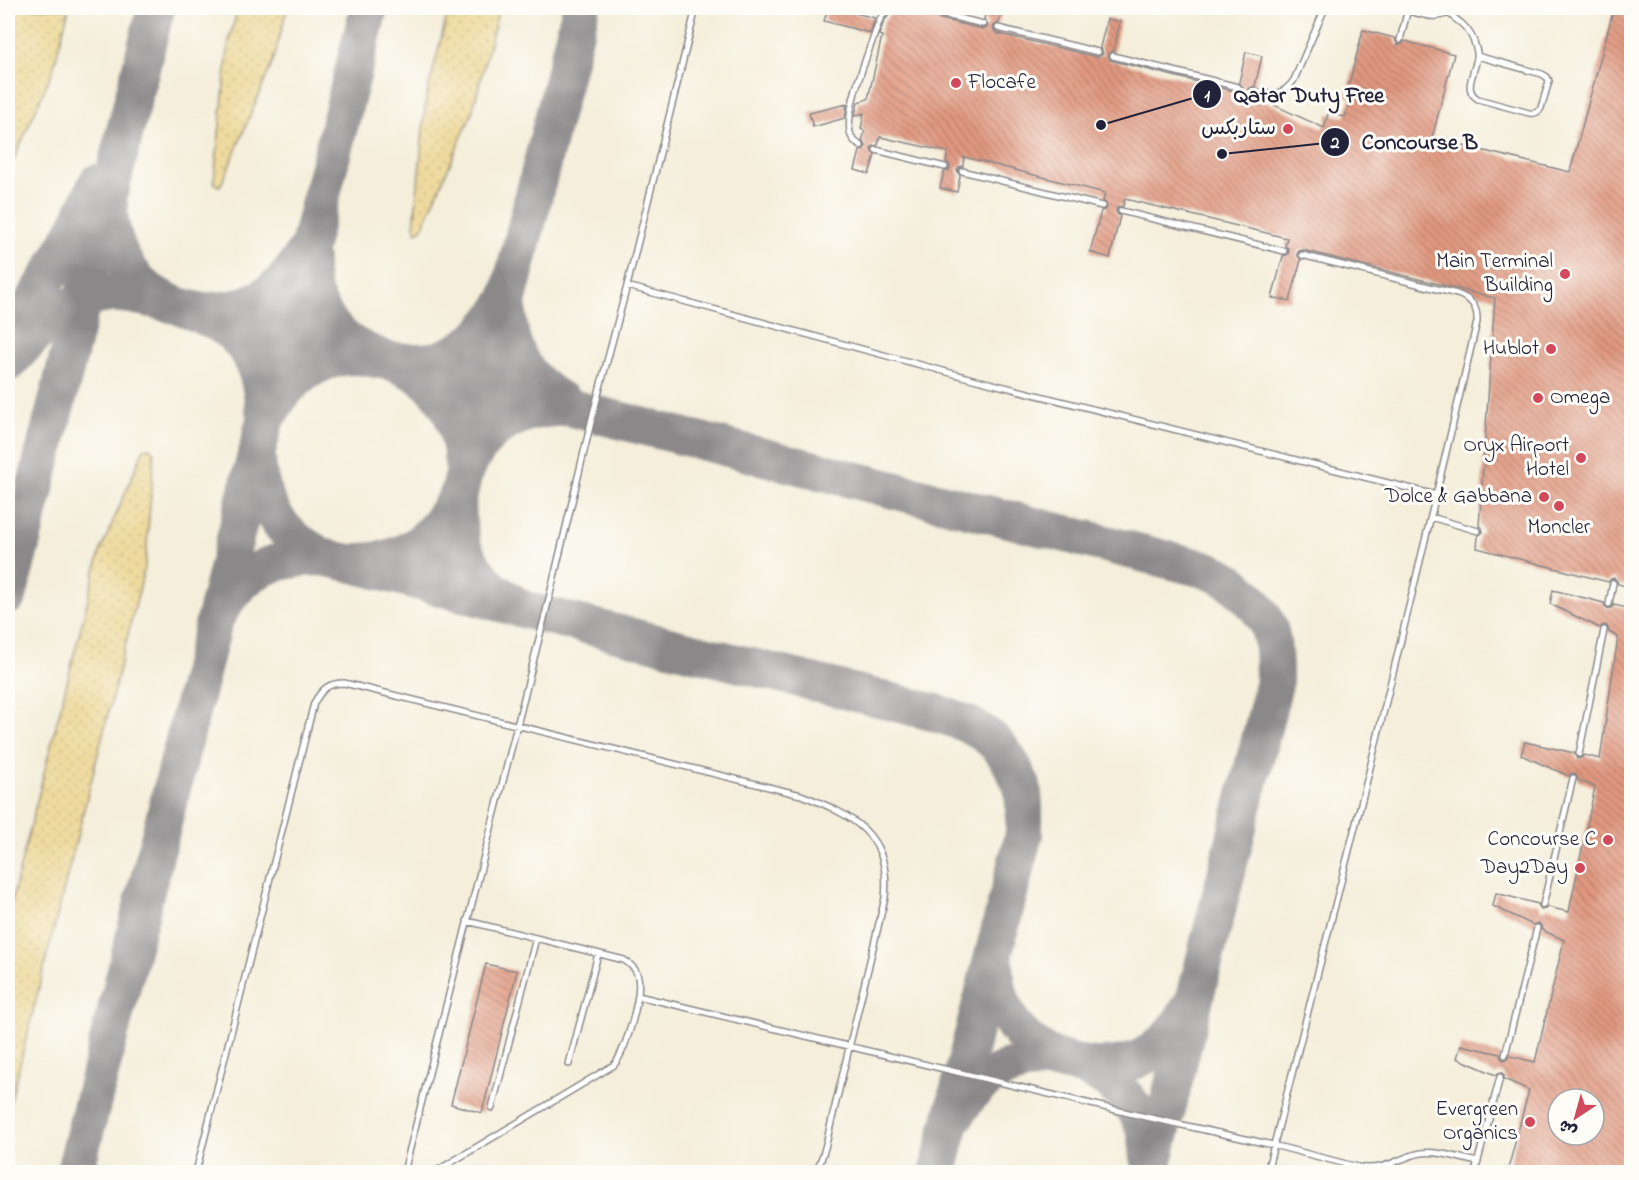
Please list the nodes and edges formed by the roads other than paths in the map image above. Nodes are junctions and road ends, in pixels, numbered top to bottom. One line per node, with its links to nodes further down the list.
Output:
1 (696, 8): 23 (lane)
2 (890, 8): 15 (lane)
3 (917, 8): 7 (lane)
4 (1325, 8): 14 (lane)
5 (1408, 9): 6 (lane); 9 (lane)
6 (1447, 10): 12 (lane)
7 (983, 24)
8 (998, 27): 10 (lane)
9 (1400, 40)
10 (1098, 52)
11 (1113, 56): 13 (lane)
12 (1477, 56): 12 (lane)
13 (1238, 87)
14 (1254, 91)
15 (861, 146)
16 (876, 150): 17 (lane)
17 (945, 167)
18 (962, 171): 19 (lane)
19 (1102, 206)
20 (1122, 211): 21 (lane)
21 (1284, 251)
22 (1302, 255): 24 (lane)
23 (627, 286): 24 (lane); 30 (lane)
24 (1436, 495): 25 (lane)
25 (1431, 517): 26 (lane); 44 (lane)
26 (1478, 531)
27 (1613, 583): 28 (lane)
28 (1610, 604)
29 (1604, 630): 31 (lane)
30 (517, 726): 34 (lane); 39 (lane); 46 (lane)
31 (1579, 754)
32 (1573, 778): 33 (lane)
33 (1543, 905)
34 (467, 921): 36 (lane); 47 (lane)
35 (1537, 928): 40 (lane)
36 (536, 938): 37 (lane); 43 (lane)
37 (598, 954): 38 (lane); 41 (lane)
38 (638, 996): 39 (lane); 48 (lane)
39 (849, 1046): 44 (lane); 49 (lane)
40 (1505, 1055)
41 (569, 1064)
42 (1500, 1077): 45 (lane)
43 (492, 1108)
44 (1273, 1145): 45 (lane); 50 (lane)
45 (1478, 1162): 51 (lane)
46 (196, 1173)
47 (404, 1173)
48 (435, 1173)
49 (814, 1173)
50 (1266, 1173)
51 (1475, 1173)

